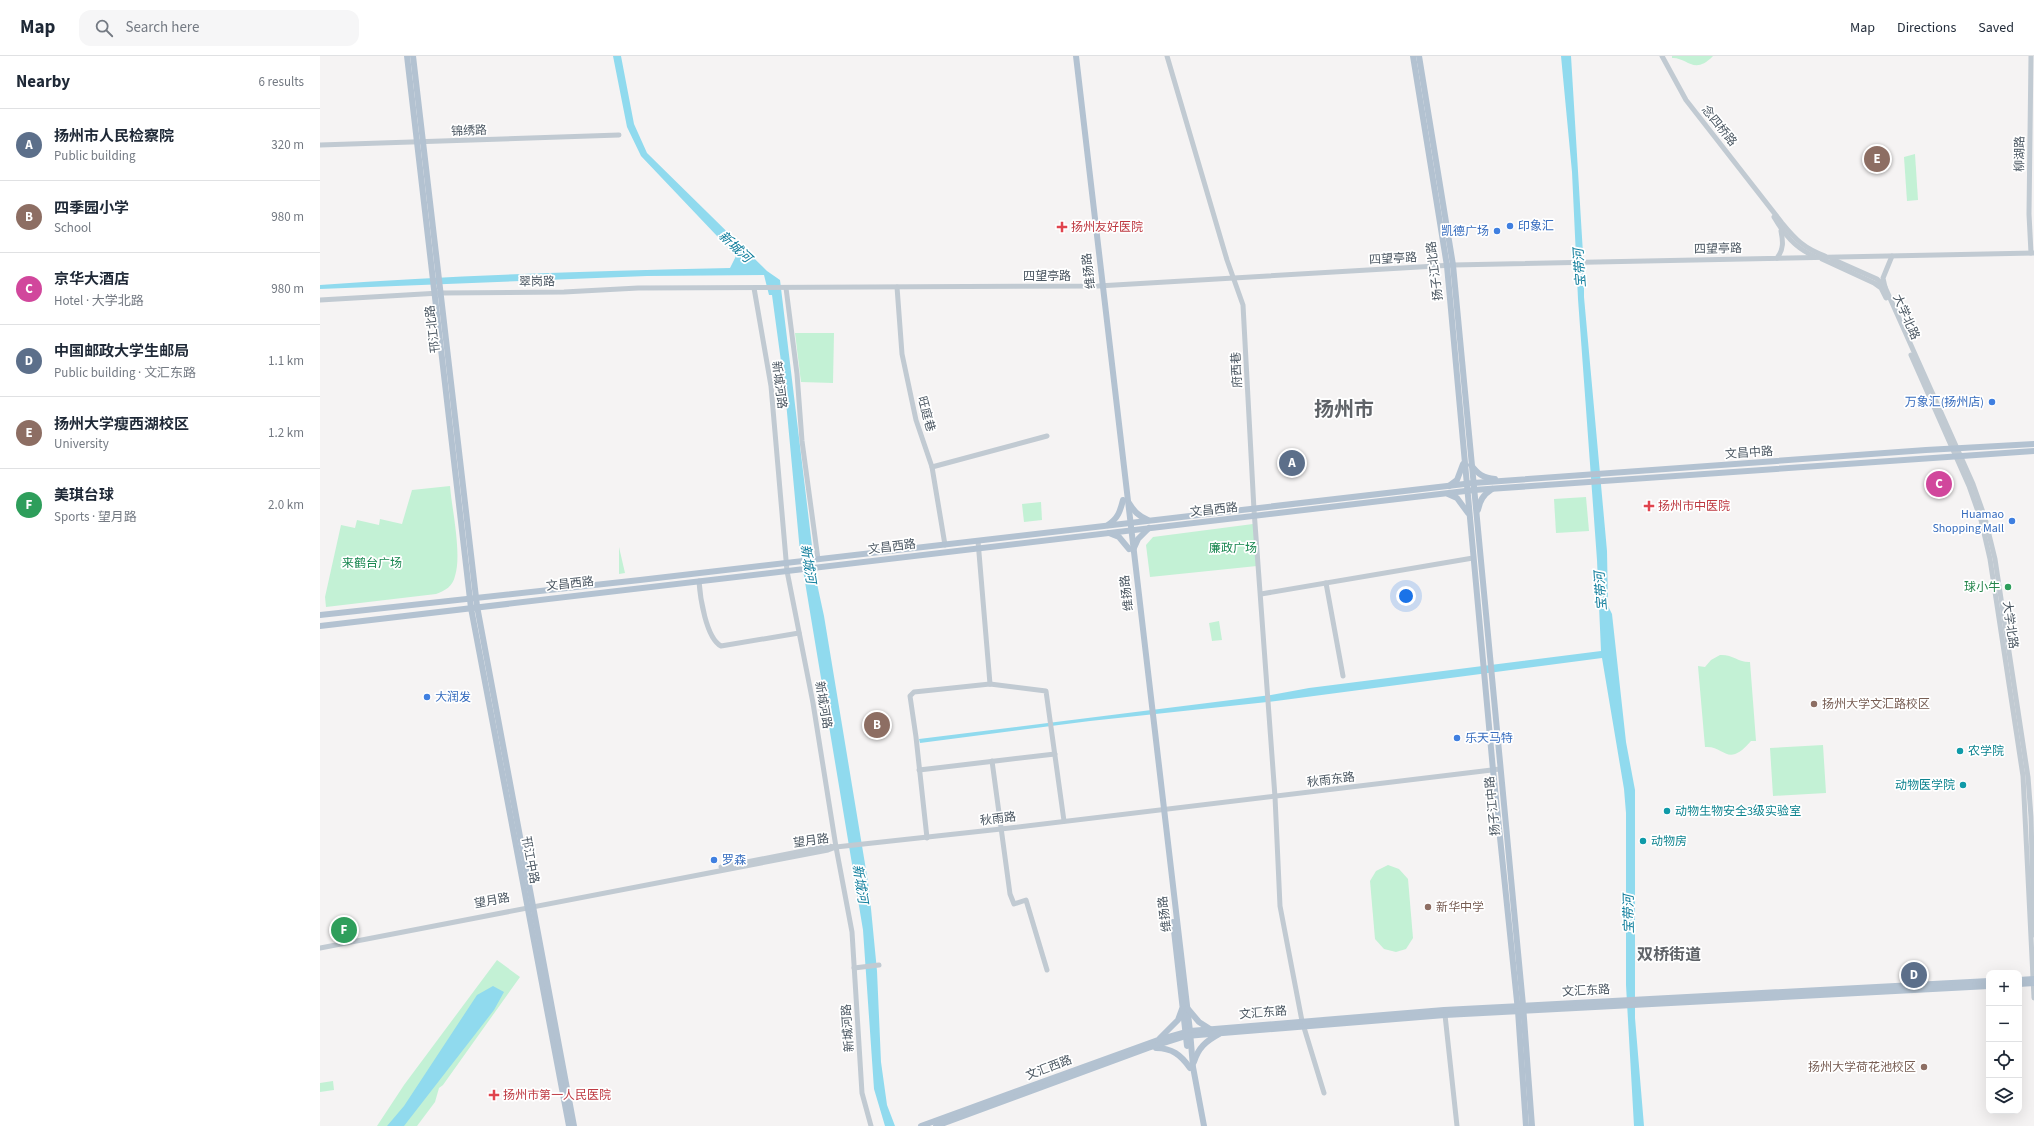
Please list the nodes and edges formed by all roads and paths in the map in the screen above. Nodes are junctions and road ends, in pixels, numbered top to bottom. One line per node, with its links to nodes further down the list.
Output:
1 (407, 56): 11 (main road, 邗江北路)
2 (413, 56): 11 (main road, 邗江北路)
3 (1072, 56): 22 (main road, 维扬路)
4 (1076, 56): 22 (main road, 维扬路)
5 (1167, 56): 21 (street, 府西巷)
6 (1413, 56): 20 (main road, 扬子江北路)
7 (1419, 56): 20 (main road, 扬子江北路)
8 (1662, 56): 13 (street, 念四桥路)
9 (2031, 56): 15 (street, 柳湖路)
10 (619, 135): 11 (street, 锦绣路)
11 (420, 142): 12 (street, 锦绣路); 27 (main road, 邗江北路)
12 (320, 146)
13 (1767, 204): 14 (street, 念四桥路); 19 (street, 念四桥路)
14 (1781, 230): 17 (street, 念四桥路); 18 (street)
15 (2033, 253): 16 (street, 四望亭路)
16 (1892, 256): 19 (street, 四望亭路); 24 (street)
17 (1818, 257): 18 (street, 四望亭路); 19 (street, 四望亭路); 31 (street, 大学北路)
18 (1778, 258): 20 (street, 四望亭路)
19 (1829, 258): 24 (street, 大学北路)
20 (1450, 266): 21 (street, 四望亭路); 34 (main road, 扬子江北路); 35 (main road, 扬子江北路)
21 (1233, 277): 22 (street, 四望亭路); 46 (street, 府西巷)
22 (1100, 286): 23 (street, 四望亭路); 45 (main road, 维扬路)
23 (897, 287): 26 (street, 四望亭路); 36 (street, 旺庭巷)
24 (1885, 287): 31 (street, 大学北路)
25 (754, 288): 26 (street, 四望亭路); 27 (street, 翠岗路); 60 (street, 新城河路)
26 (784, 288): 59 (street)
27 (436, 290): 28 (street, 翠岗路); 65 (main road, 邗江北路)
28 (320, 300)
29 (1047, 436): 36 (street)
30 (2034, 444): 31 (main road, 文昌中路)
31 (1954, 449): 33 (street, 大学北路); 37 (main road, 文昌中路)
32 (2034, 451): 33 (main road, 文昌中路)
33 (1958, 455): 37 (main road, 文昌中路); 86 (street, 大学北路); 94 (street, 大学北路)
34 (1464, 459): 40 (main road); 42 (main road, 扬子江北路)
35 (1472, 465): 39 (main road); 41 (main road, 扬子江北路)
36 (932, 467): 55 (street, 旺庭巷)
37 (1602, 478): 38 (main road, 文昌中路)
38 (1588, 479): 39 (main road, 文昌中路); 43 (main road, 文昌中路)
39 (1510, 481): 41 (main road, 文昌中路)
40 (1449, 486): 42 (main road, 文昌西路); 46 (main road, 文昌西路)
41 (1474, 486): 42 (main road); 43 (main road, 文昌中路); 48 (main road, 扬子江中路)
42 (1467, 487): 44 (main road, 文昌西路); 47 (main road, 扬子江中路)
43 (1493, 488): 48 (main road)
44 (1446, 493): 46 (main road, 文昌西路); 47 (main road)
45 (1125, 500): 49 (main road); 50 (main road, 维扬路); 51 (main road)
46 (1254, 513): 49 (main road, 文昌西路); 52 (main road, 文昌西路); 64 (street, 府西巷)
47 (1469, 516): 58 (main road, 扬子江中路)
48 (1476, 517): 70 (main road, 扬子江中路)
49 (1151, 521): 50 (main road, 文昌西路)
50 (1128, 523): 51 (main road, 文昌西路); 53 (main road, 维扬路)
51 (1107, 526): 56 (main road, 文昌西路)
52 (1149, 528): 53 (main road, 文昌西路); 57 (main road)
53 (1128, 530): 54 (main road, 文昌西路); 57 (main road, 维扬路)
54 (1108, 533): 56 (main road, 文昌西路); 57 (main road)
55 (945, 545): 56 (main road, 文昌西路); 59 (main road, 文昌西路)
56 (979, 545): 61 (main road, 文昌西路); 73 (street)
57 (1131, 550): 80 (main road, 维扬路)
58 (1473, 558): 63 (street); 70 (main road, 扬子江中路)
59 (817, 559): 60 (main road, 文昌西路)
60 (787, 563): 61 (street, 新城河路); 65 (main road, 文昌西路)
61 (787, 571): 62 (main road, 文昌西路); 69 (street, 新城河路)
62 (698, 581): 66 (main road, 文昌西路); 69 (street)
63 (1326, 583): 64 (street); 72 (street)
64 (1261, 594): 79 (street, 府西巷)
65 (473, 599): 66 (main road, 邗江中路); 67 (main road, 文昌西路)
66 (474, 607): 68 (main road, 文昌西路); 85 (main road, 邗江中路)
67 (320, 615)
68 (320, 626)
69 (799, 632): 84 (street, 新城河路)
70 (1487, 664): 71 (main road, 扬子江中路)
71 (1488, 674): 76 (main road, 扬子江中路); 78 (main road, 扬子江中路)
72 (1342, 676)
73 (990, 684): 74 (street); 77 (street)
74 (1055, 754): 75 (street); 81 (street)
75 (992, 761): 77 (street); 82 (street)
76 (1500, 769): 78 (street, 秋雨东路); 100 (main road, 扬子江中路)
77 (919, 770): 83 (street)
78 (1493, 770): 79 (street, 秋雨东路); 100 (main road, 扬子江中路)
79 (1275, 797): 80 (street, 秋雨东路); 102 (street, 府西巷)
80 (1161, 809): 81 (street, 秋雨路); 99 (main road, 维扬路)
81 (1064, 820): 82 (street, 秋雨路)
82 (1002, 829): 83 (street, 秋雨路); 91 (street)
83 (927, 838): 84 (street, 秋雨路)
84 (836, 847): 85 (street, 望月路); 90 (street, 新城河路)
85 (531, 906): 87 (street, 望月路); 88 (street, 望月路); 110 (main road, 邗江中路); 111 (main road, 邗江中路)
86 (2034, 935)
87 (320, 944)
88 (320, 948)
89 (879, 965): 90 (street)
90 (854, 968): 112 (street, 新城河路)
91 (1046, 970)
92 (2022, 980): 94 (main road)
93 (1986, 981): 98 (main road, 文汇东路)
94 (2033, 981): 95 (main road); 97 (street, 大学北路)
95 (2022, 983)
96 (1986, 986): 98 (main road, 文汇东路)
97 (2034, 998)
98 (1651, 1001): 100 (main road, 文汇东路)
99 (1185, 1007): 103 (main road); 105 (main road, 维扬路); 106 (main road)
100 (1521, 1008): 101 (main road, 文汇东路); 102 (main road, 文汇东路); 118 (main road, 扬子江中路); 119 (main road, 扬子江中路)
101 (1445, 1015): 102 (main road, 文汇东路); 117 (street)
102 (1302, 1023): 103 (main road, 文汇东路); 104 (main road, 文汇东路); 109 (street, 府西巷)
103 (1210, 1029): 105 (main road, 文汇东路)
104 (1221, 1033): 105 (main road, 文汇东路); 108 (main road)
105 (1188, 1034): 106 (main road, 文汇西路); 107 (main road, 文汇西路); 108 (main road, 维扬路)
106 (1158, 1040): 113 (main road, 文汇西路)
107 (1148, 1048): 108 (main road); 114 (main road, 文汇西路)
108 (1191, 1068): 115 (main road, 维扬路); 116 (main road, 维扬路)
109 (1324, 1093)
110 (569, 1126)
111 (574, 1126)
112 (871, 1126)
113 (922, 1126)
114 (936, 1126)
115 (1200, 1126)
116 (1204, 1126)
117 (1457, 1126)
118 (1526, 1126)
119 (1532, 1126)

